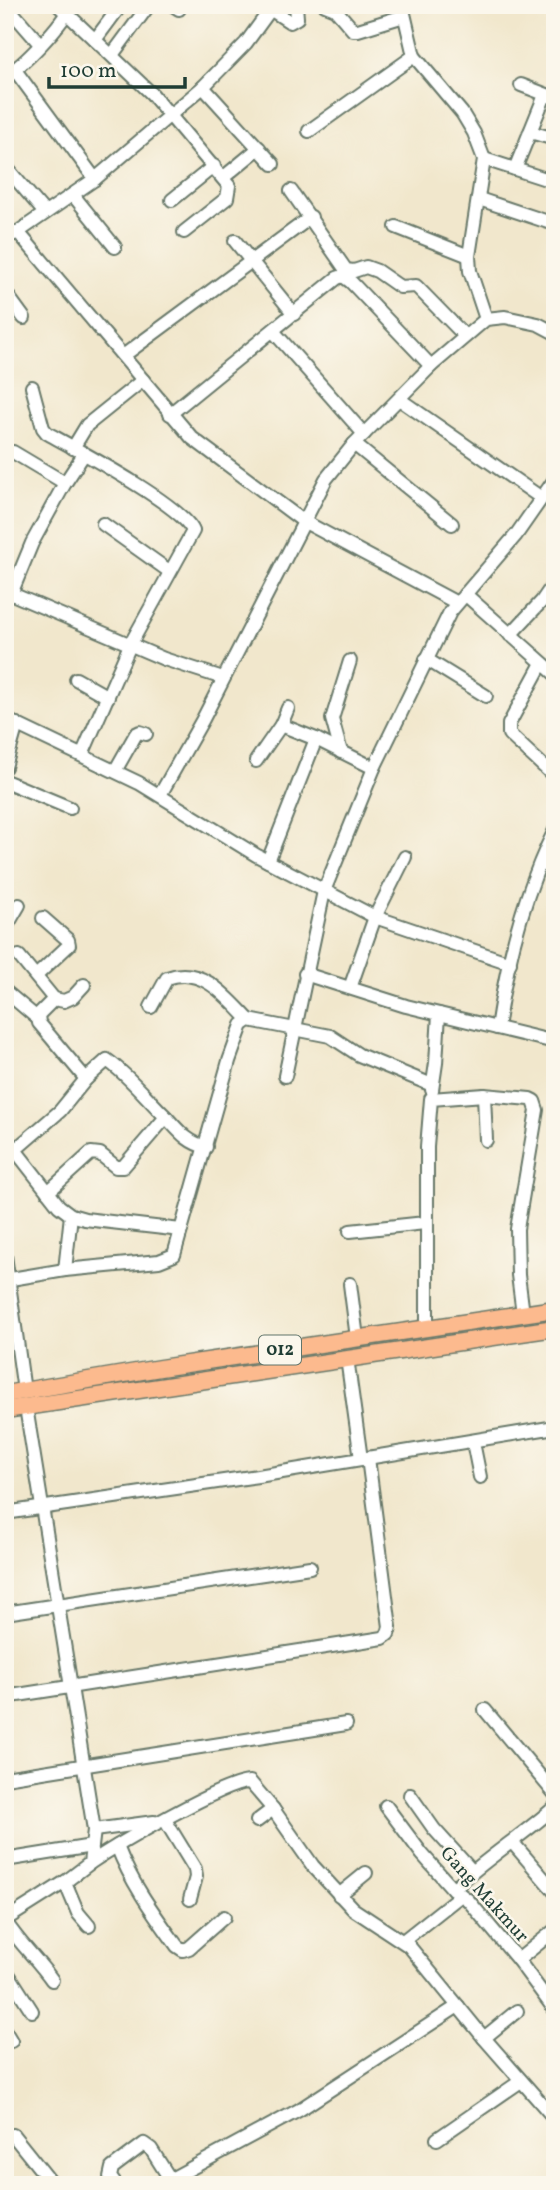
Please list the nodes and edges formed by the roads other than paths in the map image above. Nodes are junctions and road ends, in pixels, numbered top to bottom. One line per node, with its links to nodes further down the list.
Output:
1 (6, 5): 10 (street)
2 (121, 5): 9 (street)
3 (149, 5): 11 (street)
4 (296, 5): 6 (street)
5 (325, 5): 8 (street)
6 (267, 7): 15 (street)
7 (65, 8): 9 (street); 10 (street)
8 (403, 11): 12 (street)
9 (95, 40): 11 (street)
10 (40, 44): 13 (street)
11 (111, 55): 17 (street)
12 (414, 56): 18 (street); 22 (street)
13 (10, 73): 28 (street)
14 (522, 85): 16 (street)
15 (203, 87): 17 (street); 21 (street)
16 (550, 97): 19 (street)
17 (169, 114): 25 (street); 28 (street)
18 (309, 131)
19 (530, 132): 20 (street); 26 (street)
20 (555, 139)
21 (259, 148): 23 (street); 27 (street)
22 (484, 159): 26 (street); 32 (street)
23 (273, 164)
24 (5, 166): 34 (street)
25 (214, 166): 27 (street); 33 (street)
26 (515, 169): 29 (street)
27 (224, 177): 39 (street)
28 (95, 179): 31 (street)
29 (555, 182)
30 (290, 191): 35 (street)
31 (73, 195): 34 (street); 42 (street)
32 (479, 199): 36 (street); 43 (street)
33 (172, 200)
34 (44, 213): 38 (street)
35 (311, 217): 44 (street); 45 (street)
36 (548, 222)
37 (396, 227): 43 (street)
38 (18, 232): 40 (street); 54 (street)
39 (184, 232)
40 (5, 238)
41 (235, 241): 44 (street)
42 (116, 247)
43 (468, 256): 50 (street)
44 (251, 262): 48 (street); 54 (street)
45 (360, 268): 46 (street); 53 (street)
46 (348, 279): 48 (street); 55 (street)
47 (5, 292): 49 (street)
48 (294, 314): 51 (street)
49 (24, 317)
50 (486, 319): 52 (street); 53 (street)
51 (274, 332): 59 (street); 60 (street)
52 (555, 333)
53 (465, 336): 55 (street)
54 (123, 356): 56 (street)
55 (431, 366): 58 (street)
56 (143, 380): 59 (street); 62 (street)
57 (32, 387): 62 (street)
58 (399, 399): 60 (street); 66 (street)
59 (170, 414): 67 (street)
60 (364, 434): 61 (street)
61 (354, 444): 67 (street); 69 (street)
62 (79, 451): 65 (street); 70 (street)
63 (13, 452): 65 (street)
64 (555, 479): 66 (street)
65 (65, 483): 72 (street)
66 (540, 497): 73 (street)
67 (303, 521): 73 (street); 80 (street)
68 (103, 524): 70 (street)
69 (452, 524)
70 (169, 571): 75 (street)
71 (555, 582): 74 (street)
72 (8, 592): 75 (street)
73 (461, 598): 74 (street); 76 (street)
74 (510, 635): 78 (street)
75 (130, 645): 80 (street); 83 (street)
76 (426, 659): 82 (street); 93 (street)
77 (350, 661): 89 (street)
78 (542, 663): 79 (street); 95 (street)
79 (555, 674)
80 (223, 678): 97 (street)
81 (76, 679): 83 (street)
82 (486, 696)
83 (108, 697): 90 (street)
84 (288, 708): 86 (street)
85 (11, 722): 90 (street); 92 (street)
86 (281, 725): 88 (street); 91 (street)
87 (146, 734): 94 (street)
88 (316, 739): 89 (street); 101 (street)
89 (341, 752): 93 (street)
90 (82, 755): 94 (street)
91 (256, 761)
92 (5, 767)
93 (374, 768): 102 (street)
94 (115, 771): 97 (street)
95 (555, 777)
96 (5, 781): 98 (street)
97 (160, 795): 101 (street)
98 (70, 808)
99 (555, 830): 108 (street)
100 (405, 857): 104 (street)
101 (268, 861): 102 (street)
102 (324, 891): 104 (street); 109 (street)
103 (19, 905): 106 (street)
104 (374, 917): 108 (street); 112 (street)
105 (43, 918): 110 (street)
106 (5, 929)
107 (19, 956): 110 (street)
108 (510, 963): 120 (street)
109 (305, 974): 112 (street); 119 (street)
110 (36, 976): 114 (street)
111 (84, 985): 114 (street)
112 (350, 988): 116 (street)
113 (5, 991): 117 (street)
114 (54, 999): 117 (street)
115 (151, 1007): 118 (street)
116 (439, 1014): 120 (street); 124 (street)
117 (37, 1018): 123 (street)
118 (248, 1020): 119 (street); 130 (street)
119 (297, 1028): 122 (street); 124 (street)
120 (497, 1028): 121 (street)
121 (555, 1042)
122 (285, 1076)
123 (86, 1079): 127 (street); 131 (street)
124 (432, 1085): 126 (street)
125 (484, 1095): 126 (street); 129 (street); 142 (street)
126 (431, 1100): 134 (street)
127 (166, 1116): 130 (street); 132 (street)
128 (5, 1137): 131 (street)
129 (486, 1140)
130 (206, 1147): 135 (street)
131 (16, 1149): 132 (street)
132 (48, 1192): 133 (street)
133 (71, 1215): 135 (street); 138 (street)
134 (425, 1223): 136 (street); 145 (street)
135 (181, 1230): 138 (street)
136 (350, 1231)
137 (5, 1255): 139 (street)
138 (65, 1270): 139 (street)
139 (7, 1280): 152 (street)
140 (350, 1284): 149 (street)
141 (555, 1310): 142 (main road, 012)
142 (523, 1314): 143 (main road, 012)
143 (495, 1319): 144 (main road, 012); 147 (main road)
144 (457, 1324): 145 (main road, 012); 148 (main road)
145 (427, 1328): 149 (main road, 012)
146 (555, 1328): 147 (main road, 012)
147 (519, 1333): 148 (main road, 012)
148 (489, 1337): 150 (main road, 012)
149 (357, 1338): 152 (main road, 012)
150 (347, 1358): 152 (main road, 012); 156 (street)
151 (5, 1394): 152 (main road, 012)
152 (25, 1399): 153 (main road, 012); 158 (street)
153 (5, 1410)
154 (555, 1427): 155 (street)
155 (473, 1441): 156 (street); 157 (street)
156 (364, 1458): 158 (street); 163 (street)
157 (480, 1477)
158 (42, 1508): 159 (street); 161 (street)
159 (5, 1513)
160 (310, 1567): 161 (street)
161 (57, 1605): 162 (street); 163 (street)
162 (5, 1613)
163 (72, 1687): 164 (street); 167 (street)
164 (5, 1697)
165 (485, 1710): 169 (street)
166 (346, 1724): 167 (street)
167 (85, 1766): 168 (street); 177 (street)
168 (5, 1779)
169 (555, 1794)
170 (410, 1795): 176 (street)
171 (386, 1806): 179 (street, Gang Makmur)
172 (555, 1807): 178 (street)
173 (273, 1809): 174 (street); 175 (street); 189 (street)
174 (165, 1820): 177 (street); 181 (street); 190 (street)
175 (257, 1821)
176 (435, 1829): 179 (street); 184 (street)
177 (94, 1830): 180 (street)
178 (513, 1843): 184 (street); 188 (street)
179 (414, 1844): 187 (street, Gang Makmur)
180 (92, 1846): 182 (street); 183 (street)
181 (117, 1846): 183 (street); 191 (street)
182 (5, 1860)
183 (90, 1863): 186 (street)
184 (472, 1871): 187 (street)
185 (366, 1873): 189 (street)
186 (65, 1882): 192 (street); 193 (street)
187 (457, 1892): 195 (street); 196 (street, Gang Makmur)
188 (555, 1892)
189 (339, 1895): 195 (street)
190 (190, 1899)
191 (225, 1917)
192 (5, 1920): 198 (street)
193 (89, 1926)
194 (555, 1930): 196 (street)
195 (402, 1941): 199 (street)
196 (518, 1960): 200 (street, Gang Makmur)
197 (5, 1969): 201 (street)
198 (52, 1980)
199 (458, 2006): 203 (street); 209 (street)
200 (555, 2010)
201 (32, 2011)
202 (517, 2011): 203 (street)
203 (484, 2038): 204 (street)
204 (521, 2081): 205 (street); 207 (street)
205 (555, 2119)
206 (13, 2136): 210 (street)
207 (437, 2139)
208 (109, 2182): 209 (street)
209 (165, 2182)
210 (53, 2185)

